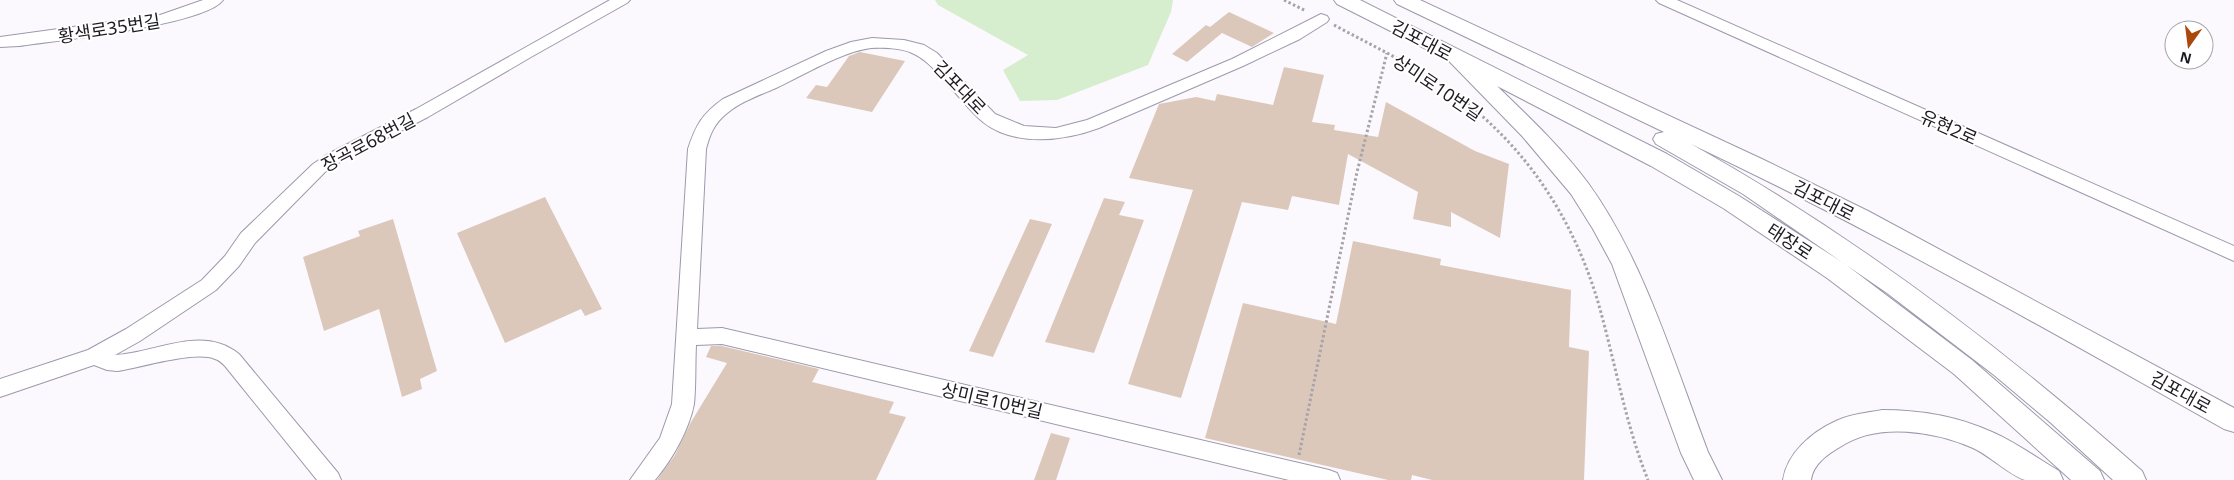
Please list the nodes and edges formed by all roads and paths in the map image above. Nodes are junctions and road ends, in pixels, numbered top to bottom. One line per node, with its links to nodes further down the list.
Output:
1 (215, 0): 7 (lane, 황색로35번길)
2 (622, 0): 12 (lane, 장곡로68번길)
3 (1344, 0): 8 (main road, 김포대로)
4 (1404, 0): 9 (main road, 김포대로)
5 (1664, 0): 10 (lane, 유현2로)
6 (1321, 19): 11 (lane, 김포대로)
7 (0, 42)
8 (1455, 55): 20 (main road, 김포대로); 23 (main road, 태장로)
9 (1514, 55): 14 (main road, 김포대로); 24 (main road, 태장로)
10 (2234, 254)
11 (688, 337): 15 (lane, 상미로10번길); 17 (lane)
12 (95, 356): 13 (lane, 장곡로68번길); 16 (lane)
13 (0, 388)
14 (2234, 421)
15 (1295, 472): 18 (lane); 19 (path, 상미로10번길)
16 (330, 480)
17 (641, 480)
18 (1329, 480)
19 (1648, 480)
20 (1708, 480)
21 (1797, 480): 22 (main road)
22 (2049, 480)
23 (2090, 480)
24 (2132, 480)

